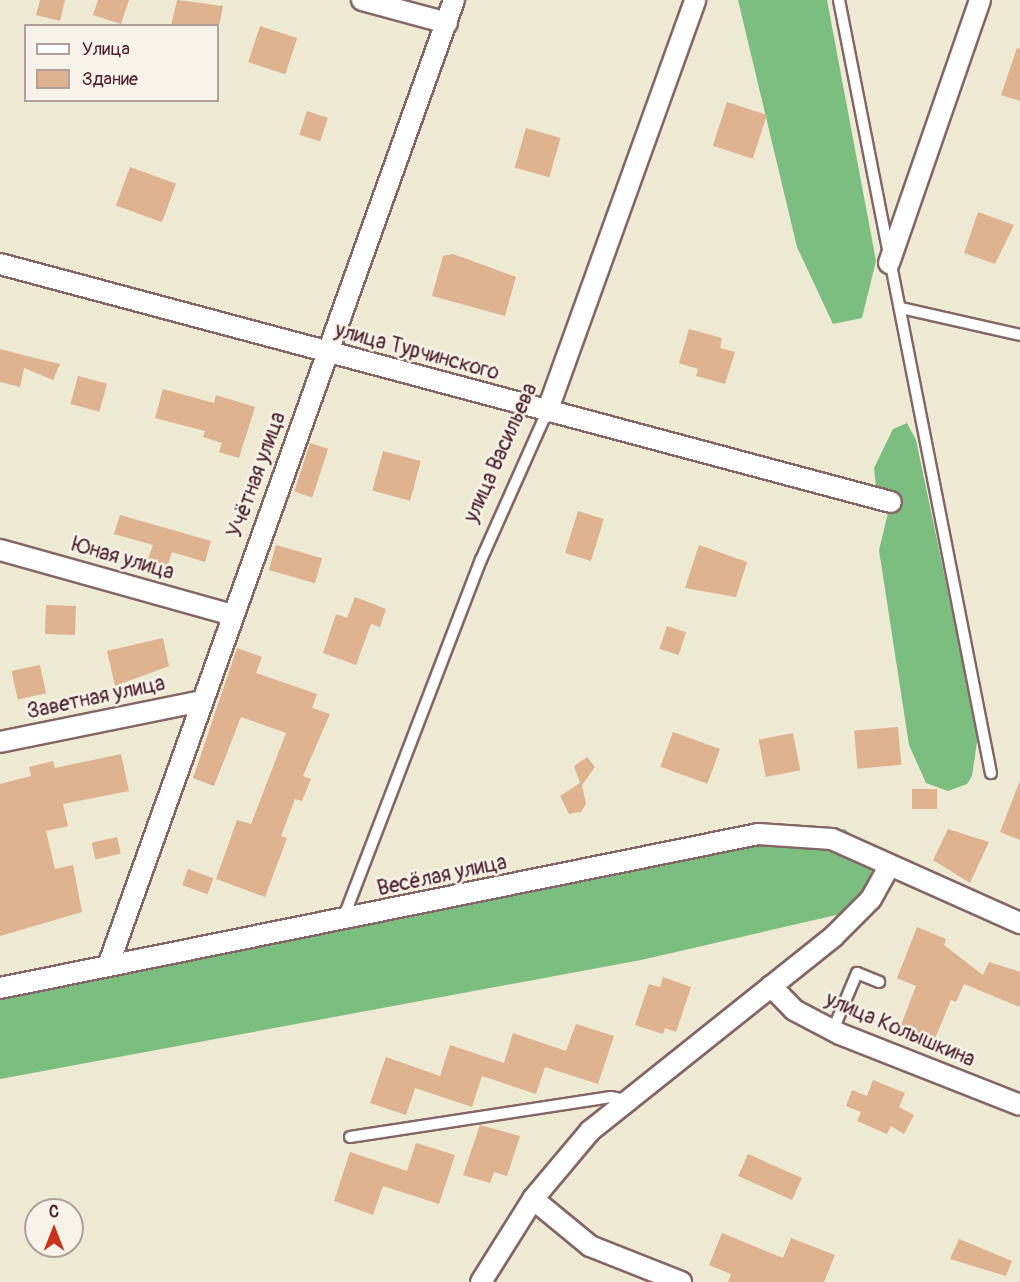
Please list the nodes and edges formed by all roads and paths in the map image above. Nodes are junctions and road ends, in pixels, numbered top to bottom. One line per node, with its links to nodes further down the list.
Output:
1 (362, 0): 6 (street)
2 (454, 0): 6 (street, Учётная улица)
3 (695, 0): 12 (street, улица Васильева)
4 (840, 0): 7 (lane)
5 (980, 0): 7 (street)
6 (447, 22): 11 (street, Учётная улица)
7 (889, 263): 9 (lane)
8 (0, 264): 11 (street, улица Турчинского)
9 (900, 308): 10 (lane); 18 (lane)
10 (1020, 335)
11 (327, 352): 12 (street, улица Турчинского); 15 (street, Учётная улица)
12 (547, 412): 13 (street, улица Турчинского); 20 (lane, улица Васильева)
13 (891, 502)
14 (0, 550): 15 (street, Юная улица)
15 (233, 615): 16 (street, Учётная улица)
16 (202, 700): 17 (street, Заветная улица); 22 (street, Учётная улица)
17 (0, 742)
18 (991, 773)
19 (889, 867): 20 (street, Весёлая улица); 21 (street, Весёлая улица); 24 (street)
20 (342, 922): 22 (street, Весёлая улица)
21 (1020, 923)
22 (108, 966): 25 (street, Весёлая улица)
23 (879, 982): 26 (lane)
24 (771, 986): 26 (street, улица Колышкина); 27 (street)
25 (0, 988)
26 (833, 1030): 28 (street, улица Колышкина)
27 (625, 1100): 29 (lane); 30 (street)
28 (1020, 1105)
29 (350, 1137)
30 (533, 1199): 31 (street); 32 (street)
31 (481, 1282)
32 (681, 1282)

